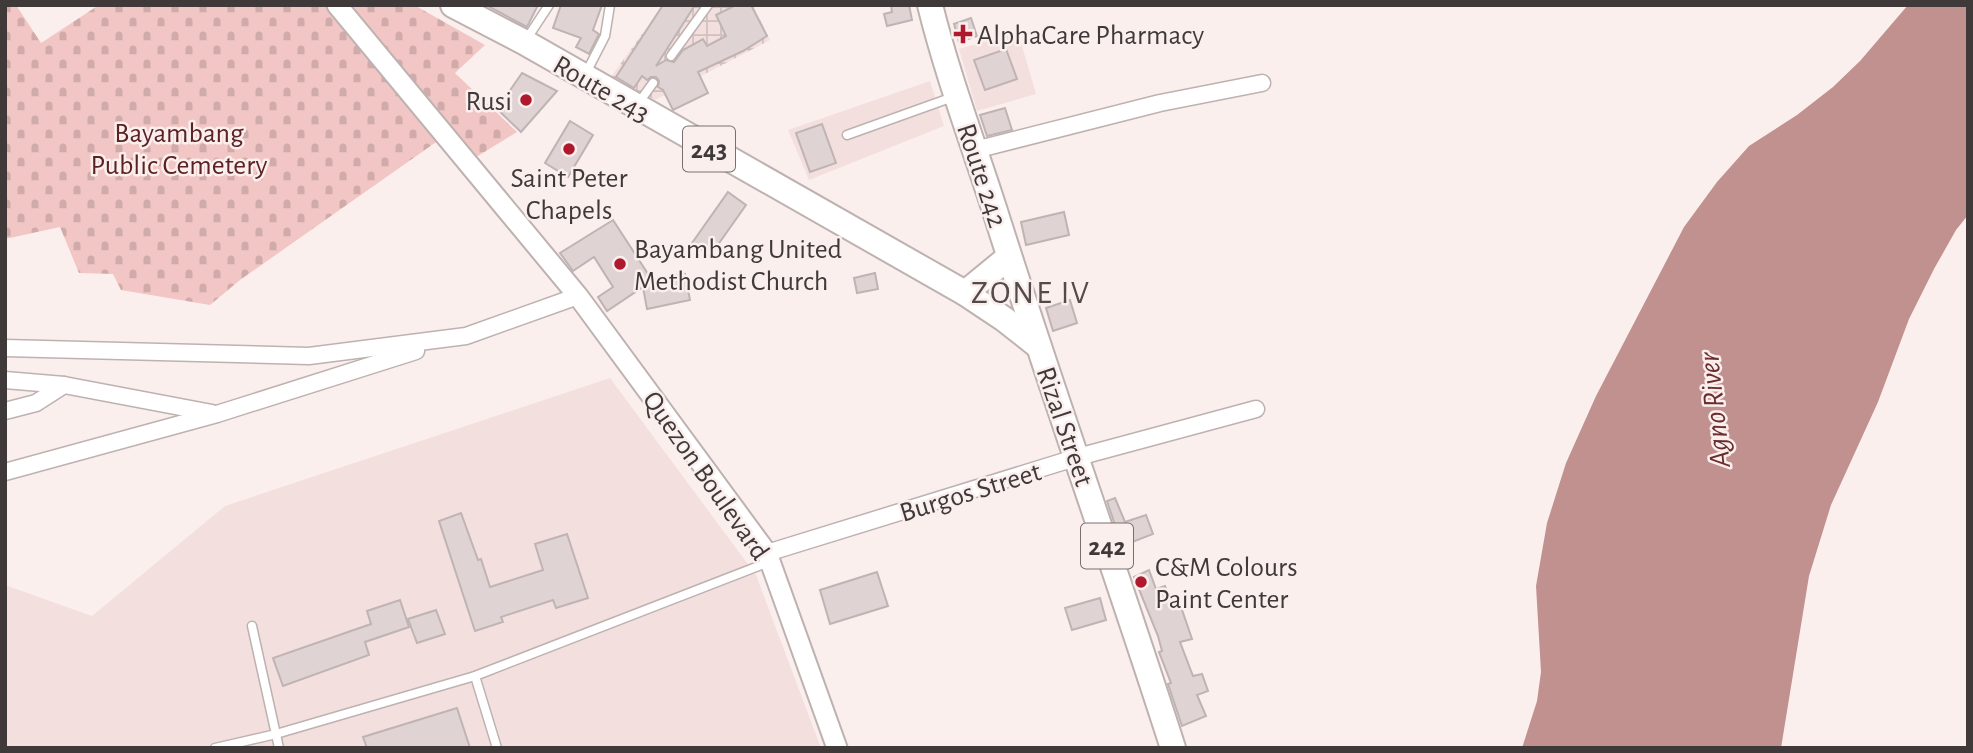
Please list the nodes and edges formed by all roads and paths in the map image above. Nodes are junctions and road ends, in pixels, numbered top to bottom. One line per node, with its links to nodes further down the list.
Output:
1 (337, 5): 18 (street, Quezon Boulevard)
2 (453, 5): 7 (main road, Route 243 / 243)
3 (549, 5): 7 (lane)
4 (610, 5): 9 (lane)
5 (708, 5): 8 (lane)
6 (930, 5): 12 (main road, Route 242 / 242)
7 (524, 43): 9 (main road, Route 243 / 243)
8 (671, 56)
9 (584, 78): 13 (main road, Route 243 / 243)
10 (653, 83): 13 (lane)
11 (1262, 83): 15 (street)
12 (956, 95): 14 (lane); 15 (main road, Route 242 / 242)
13 (636, 107): 17 (main road, Route 243 / 243)
14 (847, 135)
15 (975, 150): 16 (main road, Route 242 / 242)
16 (1009, 257): 17 (main road); 20 (main road, Route 242 / 242)
17 (965, 293): 20 (main road, Route 243 / 243)
18 (578, 296): 19 (street); 29 (street, Quezon Boulevard)
19 (466, 336): 21 (street); 26 (street)
20 (1037, 345): 27 (main road, Rizal Street / 242)
21 (5, 348)
22 (5, 380): 23 (street)
23 (64, 385): 25 (street); 26 (street)
24 (1256, 409): 27 (street, Burgos Street)
25 (5, 411)
26 (218, 414): 28 (street)
27 (1078, 457): 29 (street, Burgos Street); 37 (main road, Rizal Street / 242)
28 (5, 472)
29 (768, 557): 31 (lane); 36 (street, Quezon Boulevard)
30 (252, 626): 32 (lane)
31 (475, 676): 32 (lane); 35 (lane)
32 (276, 734): 33 (lane); 34 (lane)
33 (215, 748)
34 (279, 748)
35 (497, 748)
36 (837, 748)
37 (1173, 748)

